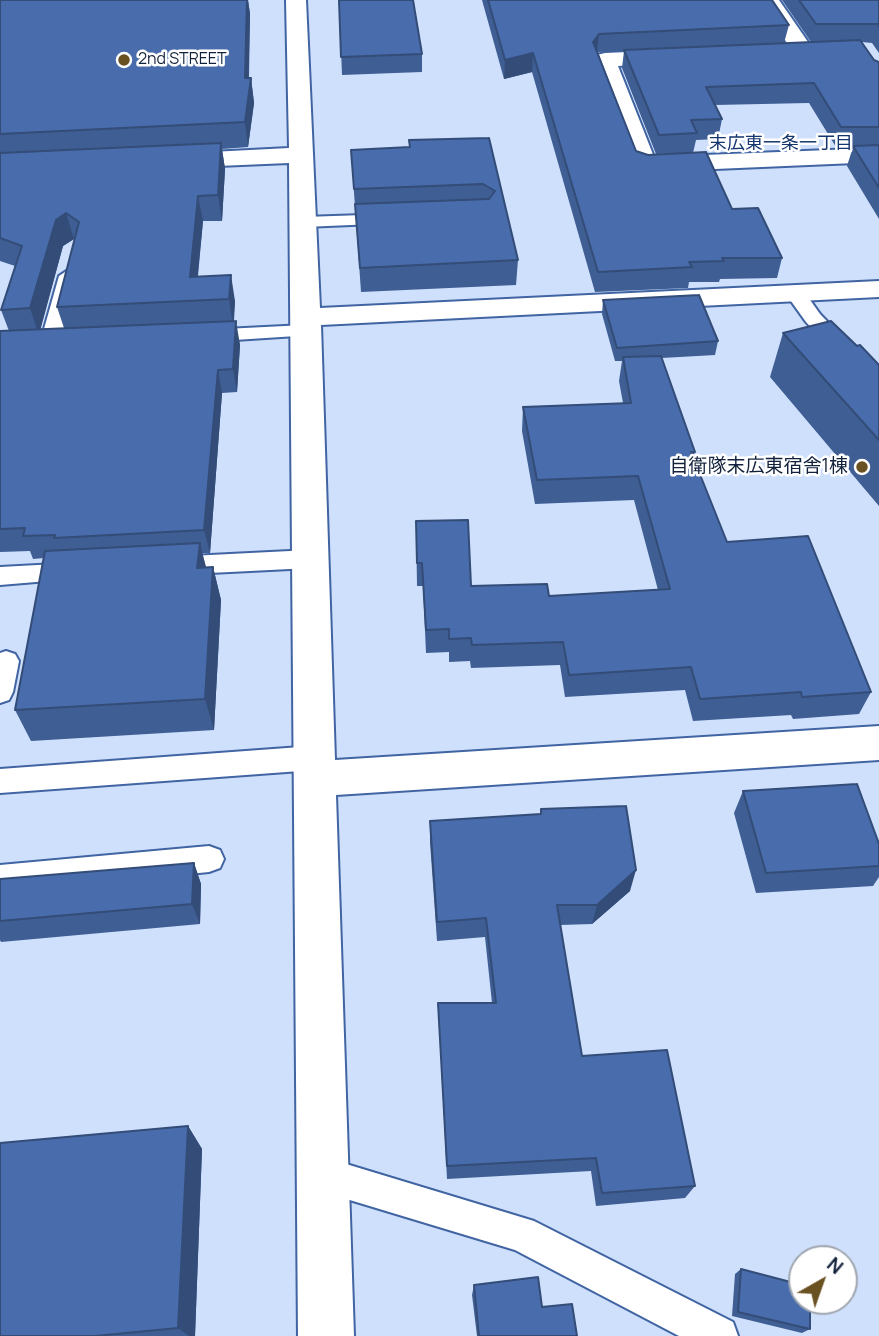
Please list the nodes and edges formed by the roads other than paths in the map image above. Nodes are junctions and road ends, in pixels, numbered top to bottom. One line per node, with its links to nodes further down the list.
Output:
1 (296, 0): 5 (street)
2 (769, 0): 3 (street)
3 (777, 53)
4 (698, 56): 6 (street)
5 (302, 155): 7 (street); 9 (street)
6 (879, 155)
7 (151, 162)
8 (414, 218): 9 (lane)
9 (304, 222): 13 (street)
10 (72, 259): 16 (lane)
11 (879, 289): 12 (street)
12 (796, 294): 13 (street); 18 (lane)
13 (304, 324): 14 (lane); 19 (street)
14 (184, 337)
15 (90, 341): 16 (lane)
16 (50, 343): 17 (lane)
17 (25, 345)
18 (879, 387)
19 (310, 559): 20 (lane); 26 (street)
20 (148, 568)
21 (94, 570): 22 (lane)
22 (0, 576)
23 (6, 661): 24 (lane)
24 (0, 692)
25 (879, 743): 26 (street)
26 (315, 769): 27 (lane); 30 (street)
27 (0, 780)
28 (209, 859): 29 (lane)
29 (0, 879)
30 (323, 1175): 31 (street); 32 (lane)
31 (326, 1336)
32 (719, 1336)

